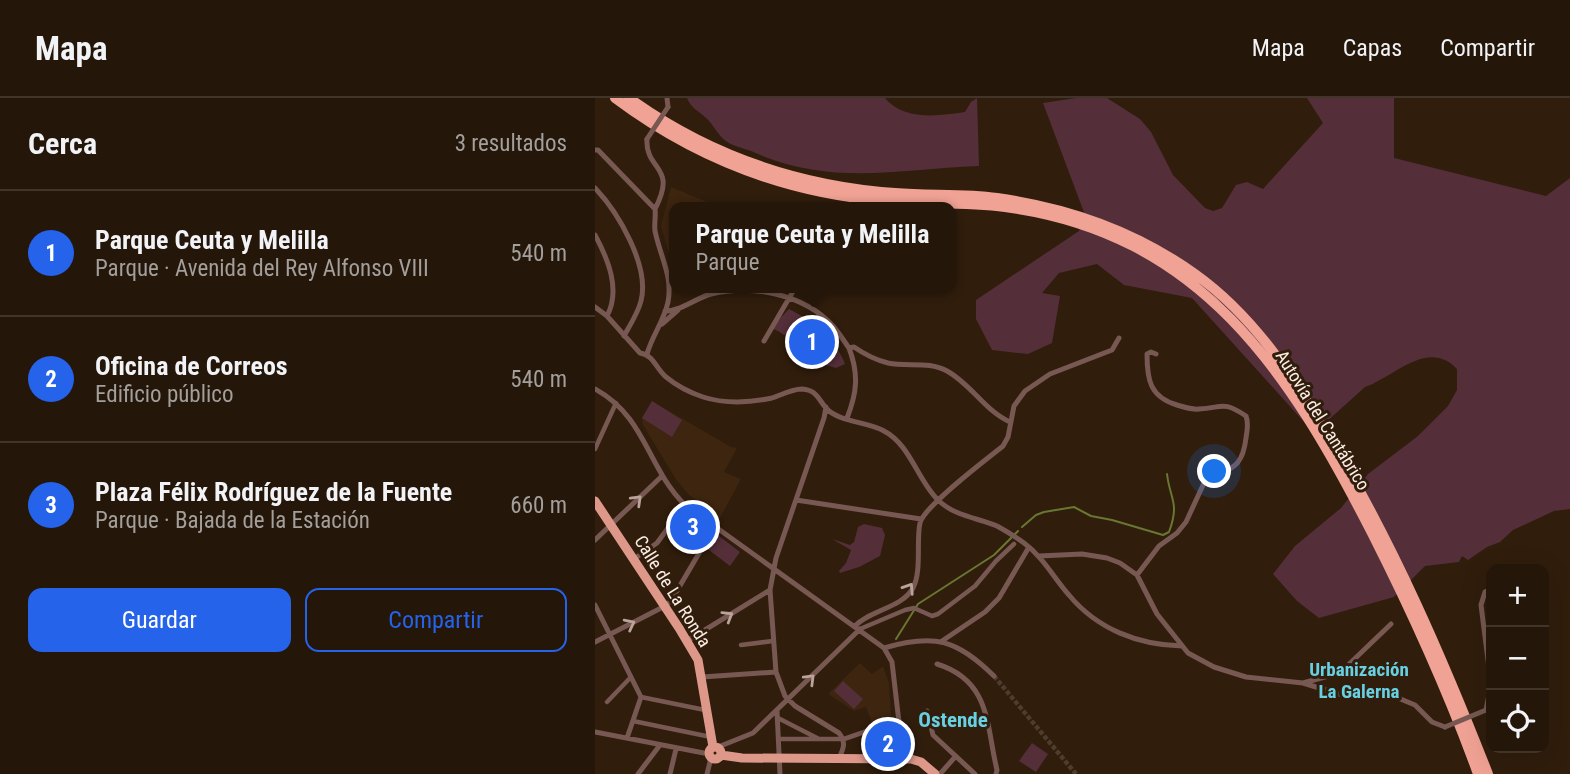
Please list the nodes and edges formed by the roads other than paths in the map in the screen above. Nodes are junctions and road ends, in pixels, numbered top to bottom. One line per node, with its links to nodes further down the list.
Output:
1 (615, 98): 6 (highway, Autovía del Cantábrico)
2 (629, 98): 96 (highway, Autovía del Cantábrico)
3 (667, 98): 8 (street, bridge)
4 (596, 149): 8 (street)
5 (595, 188): 19 (street)
6 (906, 202)
7 (956, 205): 95 (highway, Autovía del Cantábrico)
8 (655, 209): 16 (street)
9 (595, 235): 17 (street)
10 (720, 293): 14 (street)
11 (770, 293): 13 (street)
12 (792, 293): 13 (street)
13 (789, 298): 21 (street); 22 (street)
14 (683, 306): 16 (street); 18 (street)
15 (595, 307): 17 (street)
16 (665, 310): 18 (street)
17 (607, 316): 19 (street)
18 (658, 326): 23 (street)
19 (624, 336): 23 (street)
20 (1119, 338): 29 (street)
21 (764, 341)
22 (849, 348): 28 (street); 29 (street)
23 (647, 354): 27 (street)
24 (1156, 354): 47 (street)
25 (595, 389): 26 (street)
26 (616, 403): 30 (street); 31 (street)
27 (825, 407): 28 (street); 32 (street)
28 (847, 418): 33 (street)
29 (1010, 422): 33 (street)
30 (595, 449)
31 (662, 476): 35 (street); 38 (street, one-way to 31)
32 (796, 500): 36 (street); 46 (street)
33 (938, 500): 36 (street); 42 (street)
34 (595, 501): 38 (highway, Calle de La Ronda)
35 (685, 505): 37 (street); 39 (street)
36 (921, 519): 53 (street, one-way to 36)
37 (670, 524): 43 (street); 45 (street)
38 (611, 525): 40 (street); 45 (highway, Calle de La Ronda)
39 (715, 526): 43 (street); 46 (street)
40 (595, 540)
41 (1013, 544): 53 (street)
42 (1027, 545): 44 (street); 57 (street)
43 (702, 547): 51 (street)
44 (1039, 556): 47 (street); 60 (street)
45 (634, 559): 51 (highway, Calle de La Ronda)
46 (773, 568): 48 (street); 53 (street)
47 (1137, 575): 60 (street)
48 (770, 590): 55 (street, one-way to 48); 56 (street)
49 (1486, 592): 67 (street, bridge)
50 (595, 605): 54 (street)
51 (665, 606): 54 (street, one-way to 51); 55 (highway, Calle de La Ronda)
52 (1391, 624): 67 (street)
53 (857, 628): 61 (street); 69 (street, one-way to 53)
54 (610, 634): 58 (street); 65 (street)
55 (687, 641): 66 (highway, Calle de La Ronda)
56 (773, 641): 59 (street); 63 (street)
57 (942, 641): 61 (street); 64 (street)
58 (595, 642)
59 (741, 645)
60 (1182, 646): 67 (street)
61 (884, 648): 74 (street)
62 (937, 664): 94 (street)
63 (776, 672): 66 (street); 69 (street)
64 (994, 676)
65 (631, 677): 68 (street); 70 (street)
66 (702, 677): 71 (highway, Calle de La Ronda)
67 (1303, 683)
68 (641, 697): 71 (street); 75 (street)
69 (789, 700): 73 (street); 80 (street)
70 (607, 702)
71 (706, 710): 83 (highway, Calle de La Ronda)
72 (927, 711): 84 (street)
73 (778, 714): 78 (street); 79 (street); 83 (street)
74 (899, 720): 80 (street); 87 (street)
75 (633, 721): 77 (street); 83 (street)
76 (595, 732): 77 (street)
77 (627, 738): 81 (street)
78 (779, 739): 79 (street); 85 (street)
79 (819, 739): 80 (street)
80 (844, 740): 86 (street)
81 (660, 745): 82 (street); 89 (street)
82 (676, 749): 83 (street); 90 (street)
83 (714, 750): 85 (highway); 88 (street)
84 (955, 757): 92 (street); 93 (street)
85 (780, 758): 86 (highway); 91 (street)
86 (838, 759): 87 (highway)
87 (911, 759): 92 (highway)
88 (709, 773)
89 (638, 774)
90 (670, 774)
91 (780, 774)
92 (937, 774)
93 (975, 774)
94 (996, 774)
95 (1478, 774)
96 (1488, 774)

